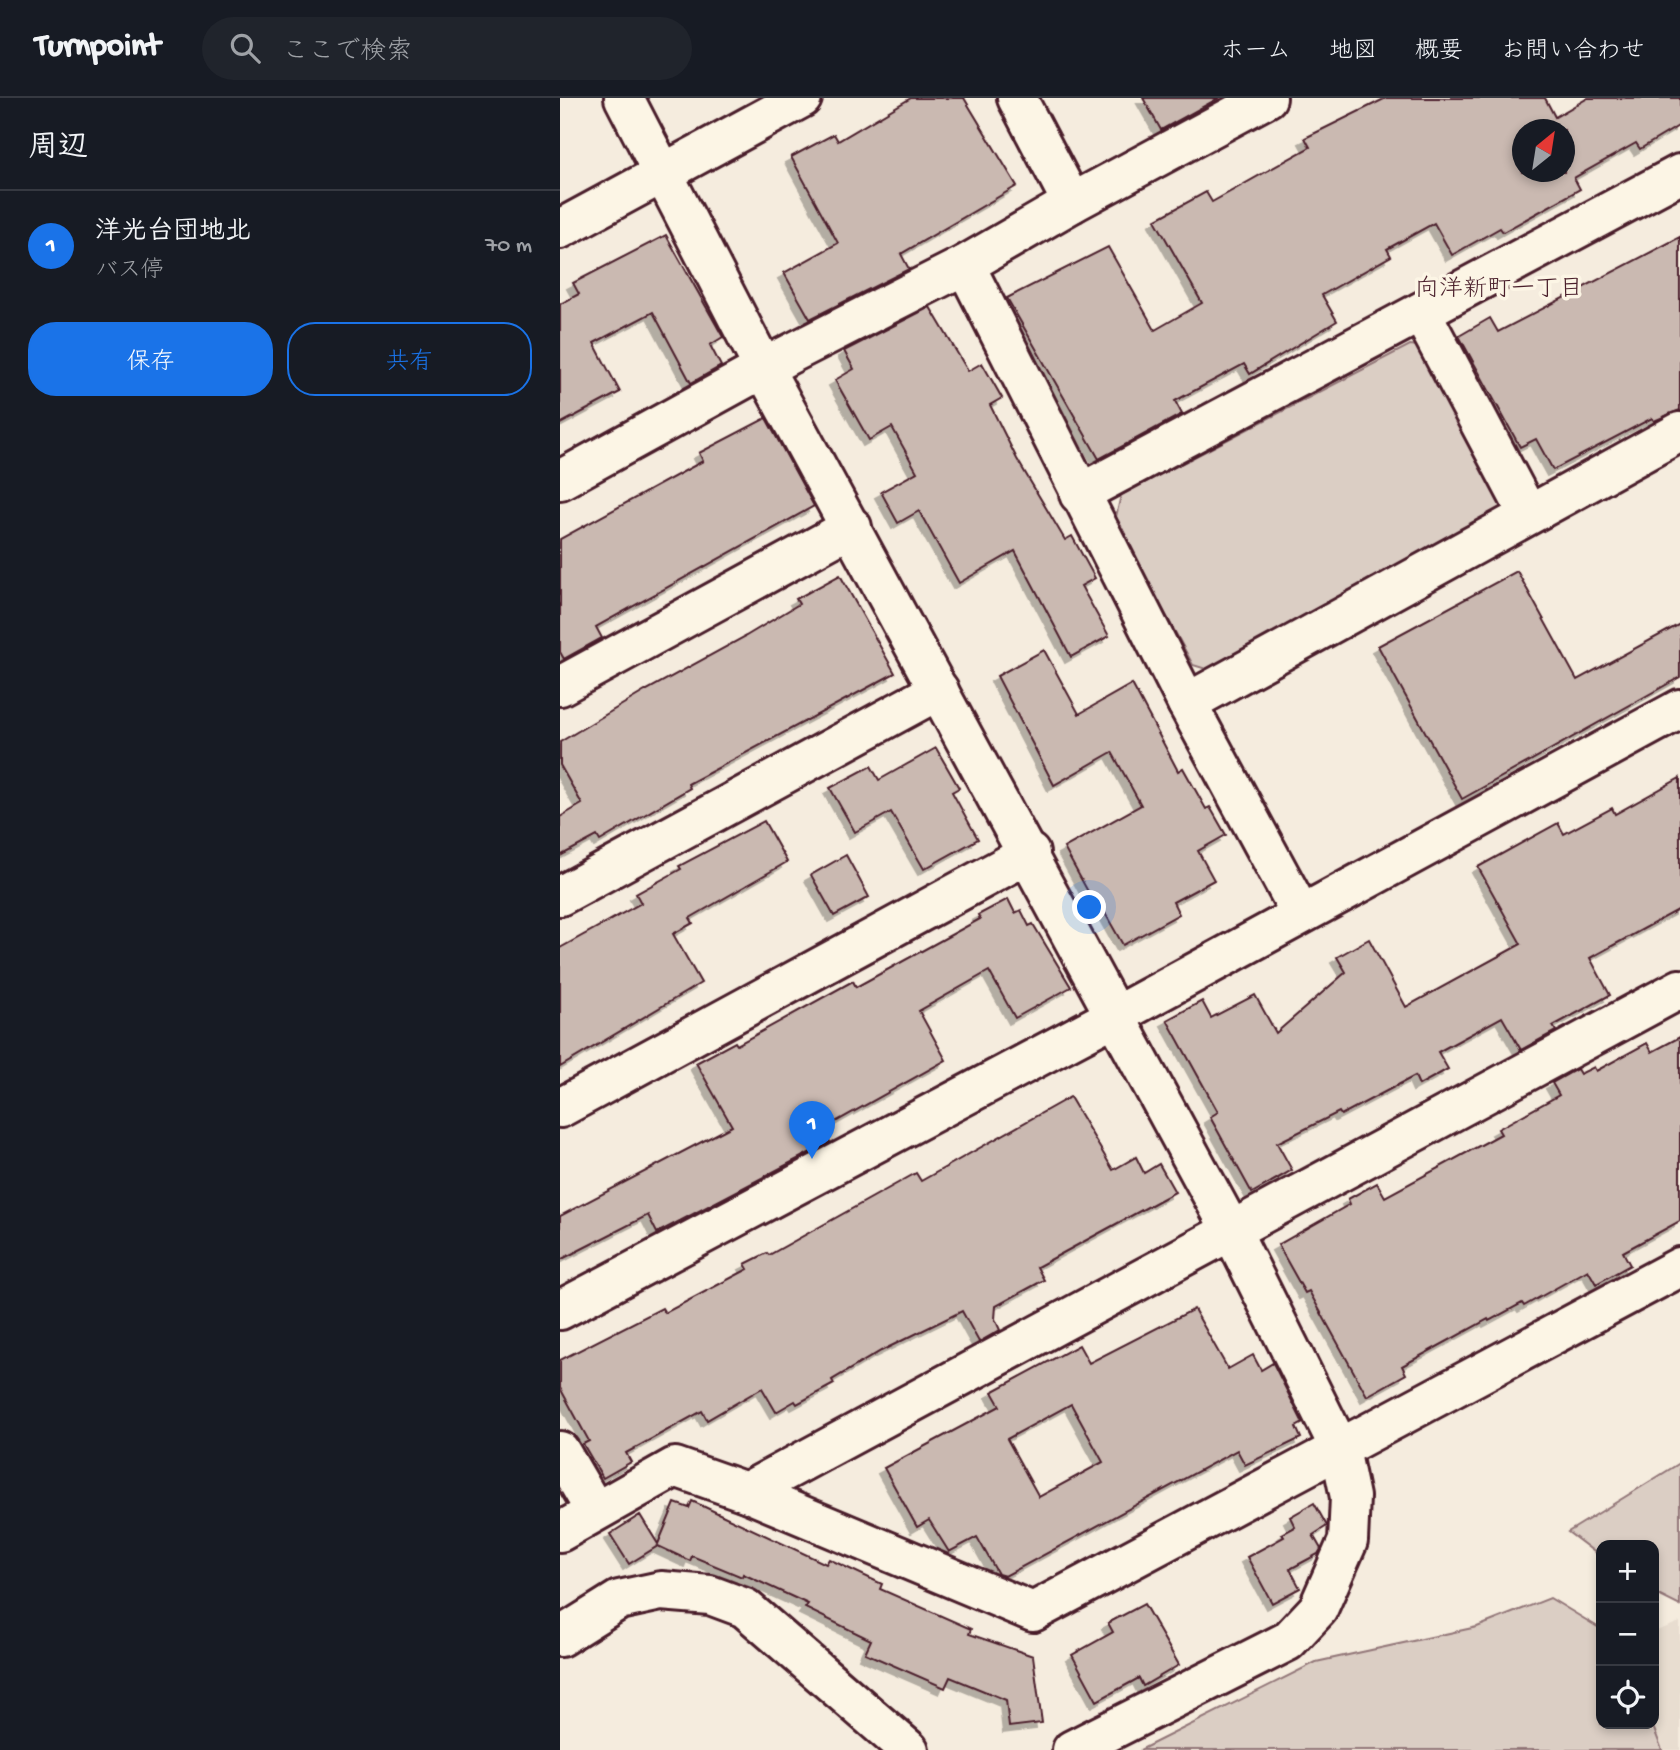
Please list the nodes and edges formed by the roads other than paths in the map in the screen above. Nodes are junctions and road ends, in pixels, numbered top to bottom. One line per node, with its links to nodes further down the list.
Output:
1 (624, 98): 5 (street)
2 (802, 98): 5 (street)
3 (1017, 98): 7 (street)
4 (1267, 98): 7 (street)
5 (664, 173): 8 (street); 11 (street)
6 (1680, 173): 10 (street)
7 (1072, 203): 9 (street)
8 (560, 229)
9 (965, 265): 11 (street); 14 (street)
10 (1421, 312): 14 (street); 15 (street)
11 (764, 369): 13 (street); 16 (street)
12 (1680, 432): 15 (street)
13 (560, 480)
14 (1079, 494): 19 (street)
15 (1528, 514): 19 (street)
16 (852, 527): 17 (street); 18 (street)
17 (560, 686)
18 (939, 690): 21 (street); 22 (street)
19 (1187, 703): 23 (street)
20 (1680, 709): 23 (street)
21 (1030, 853): 25 (street); 26 (street)
22 (560, 896)
23 (1301, 914): 25 (street)
24 (1680, 989): 27 (street)
25 (1115, 1016): 27 (street); 29 (street)
26 (560, 1108)
27 (1231, 1230): 30 (street); 32 (street)
28 (1680, 1266): 30 (street)
29 (560, 1310)
30 (1340, 1449): 32 (street); 37 (street)
31 (560, 1451): 33 (street)
32 (746, 1492): 33 (street)
33 (595, 1511): 34 (street)
34 (560, 1532)
35 (560, 1637): 36 (street)
36 (909, 1750)
37 (1072, 1750)

